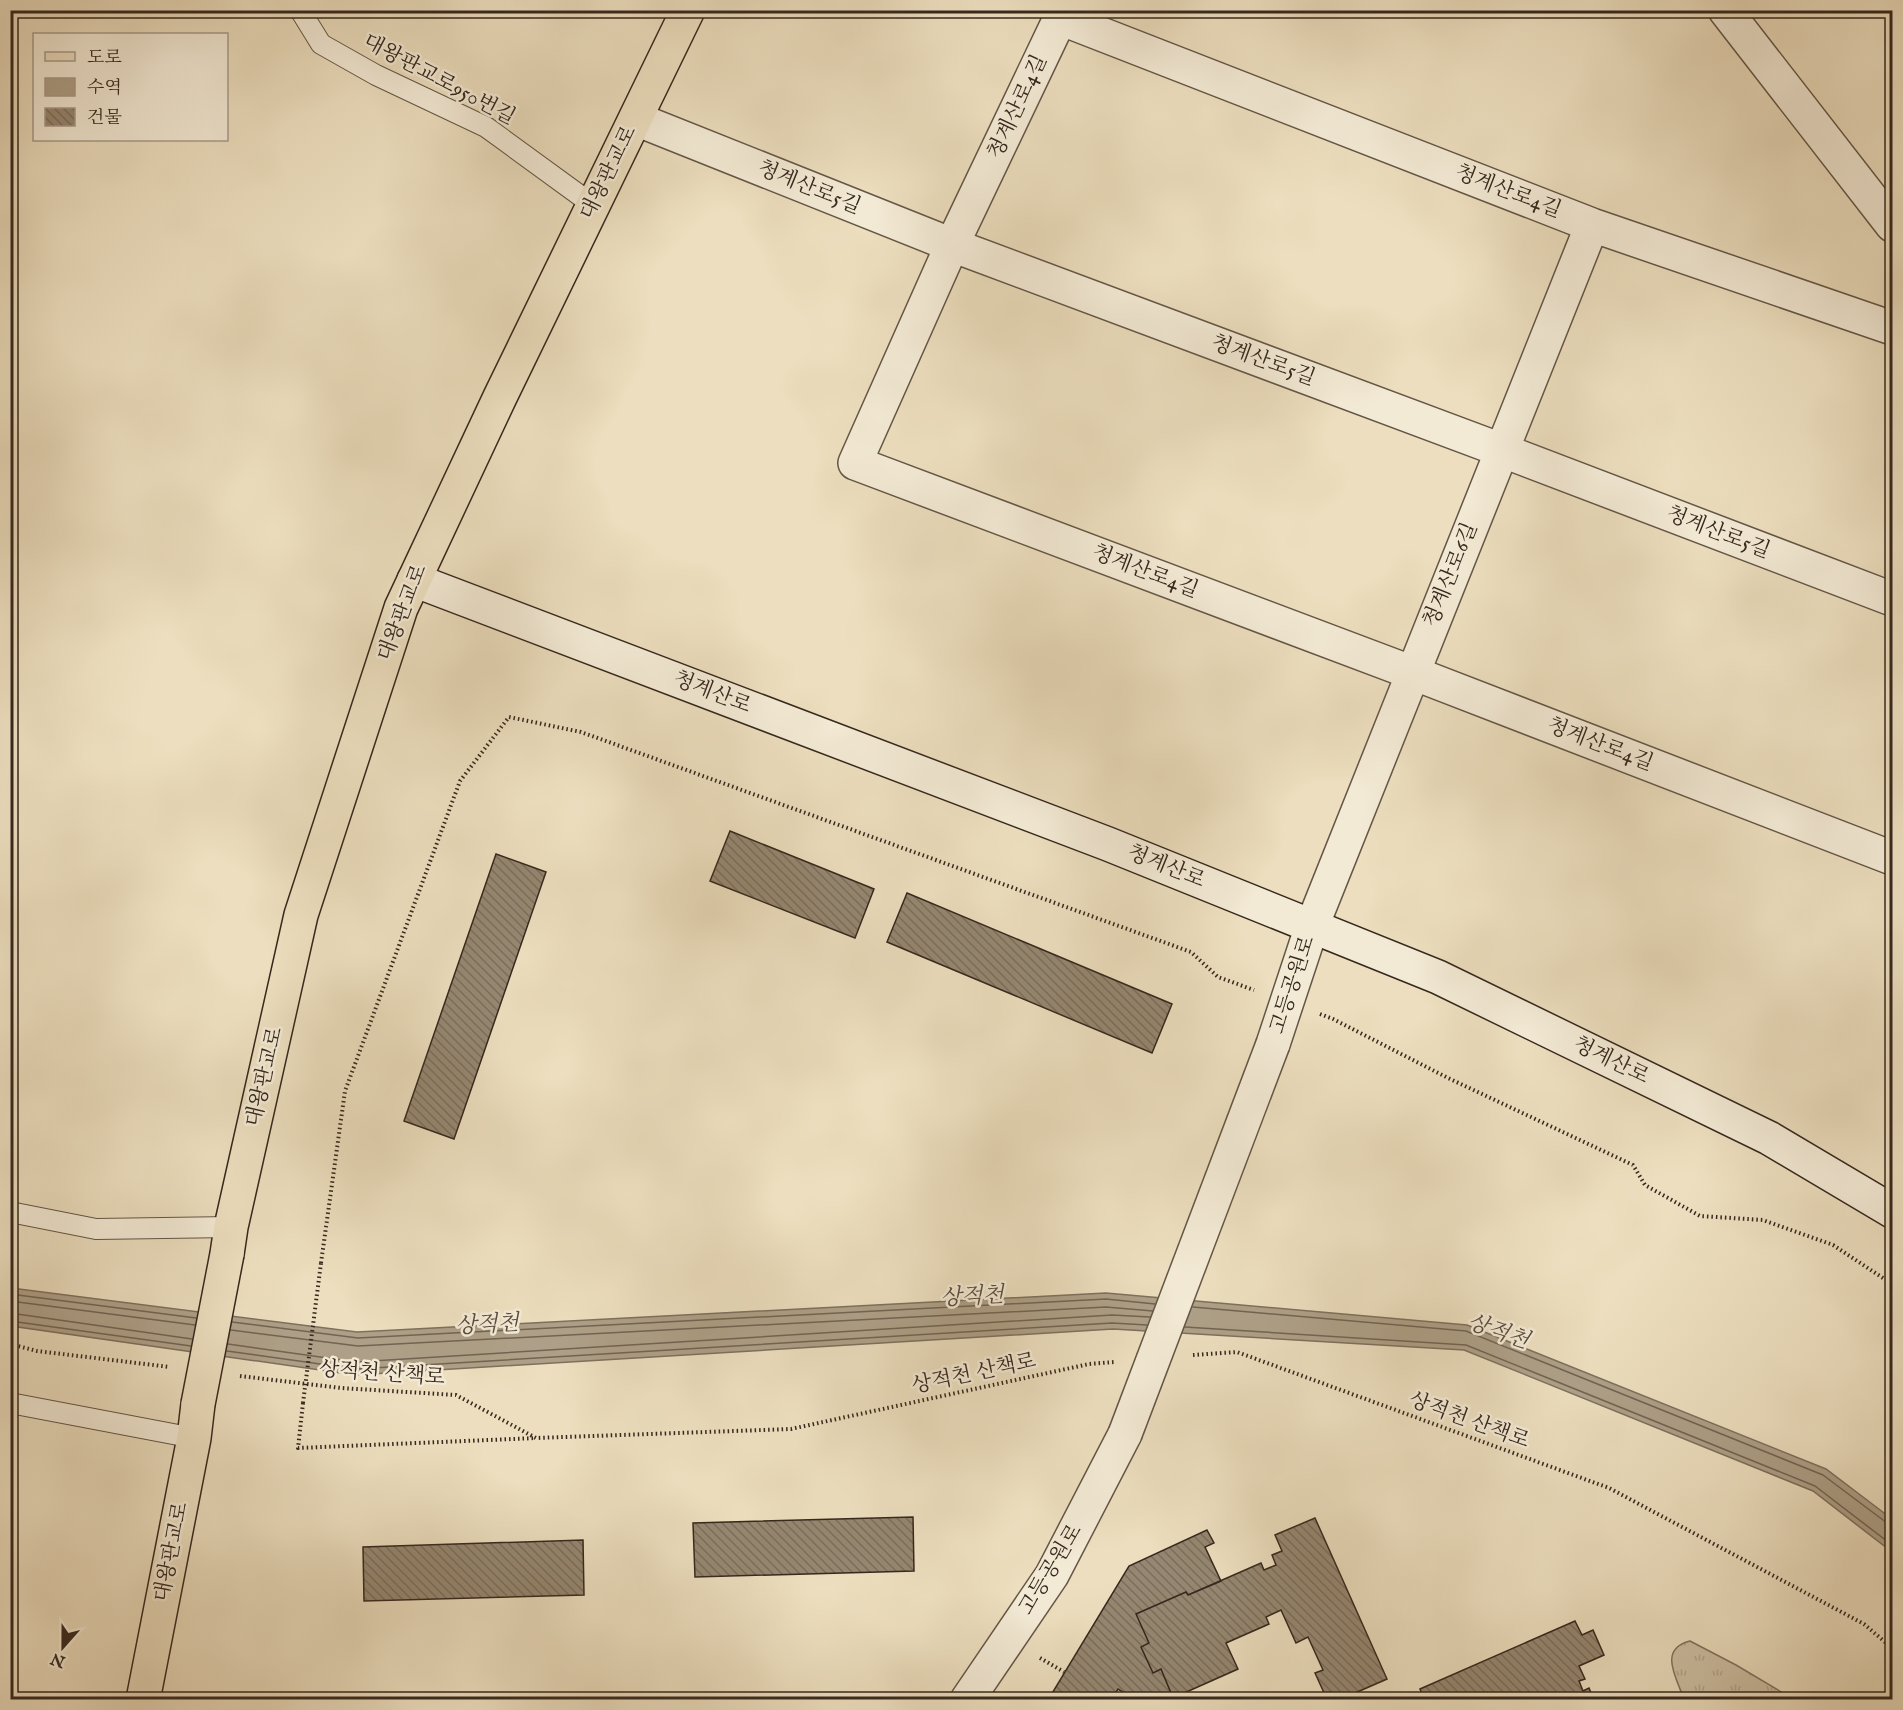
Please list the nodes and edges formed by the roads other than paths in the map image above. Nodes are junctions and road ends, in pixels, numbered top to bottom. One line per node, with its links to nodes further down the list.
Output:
1 (300, 10): 6 (lane, 대왕판교로950번길)
2 (688, 10): 5 (main road, 대왕판교로)
3 (1725, 10): 8 (street)
4 (1062, 14): 7 (street, 청계산로4길); 9 (street, 청계산로4길)
5 (636, 118): 6 (main road, 대왕판교로); 9 (street, 청계산로5길)
6 (593, 205): 12 (main road, 대왕판교로)
7 (1592, 225): 10 (street, 청계산로4길); 11 (street, 청계산로6길)
8 (1893, 225)
9 (952, 245): 11 (street, 청계산로5길); 14 (street, 청계산로4길)
10 (1893, 328)
11 (1501, 450): 13 (street, 청계산로5길); 14 (street, 청계산로6길)
12 (414, 580): 16 (street, 청계산로); 19 (main road, 대왕판교로)
13 (1893, 599)
14 (1413, 673): 15 (street, 청계산로4길); 16 (street, 청계산로6길)
15 (1893, 858)
16 (1312, 926): 17 (street, 청계산로); 23 (street, 고등공원로, bridge)
17 (1893, 1210)
18 (10, 1212): 19 (lane)
19 (229, 1241): 21 (main road, 대왕판교로, bridge)
20 (10, 1403): 21 (lane)
21 (194, 1438): 22 (main road, 대왕판교로)
22 (143, 1700)
23 (967, 1700)

